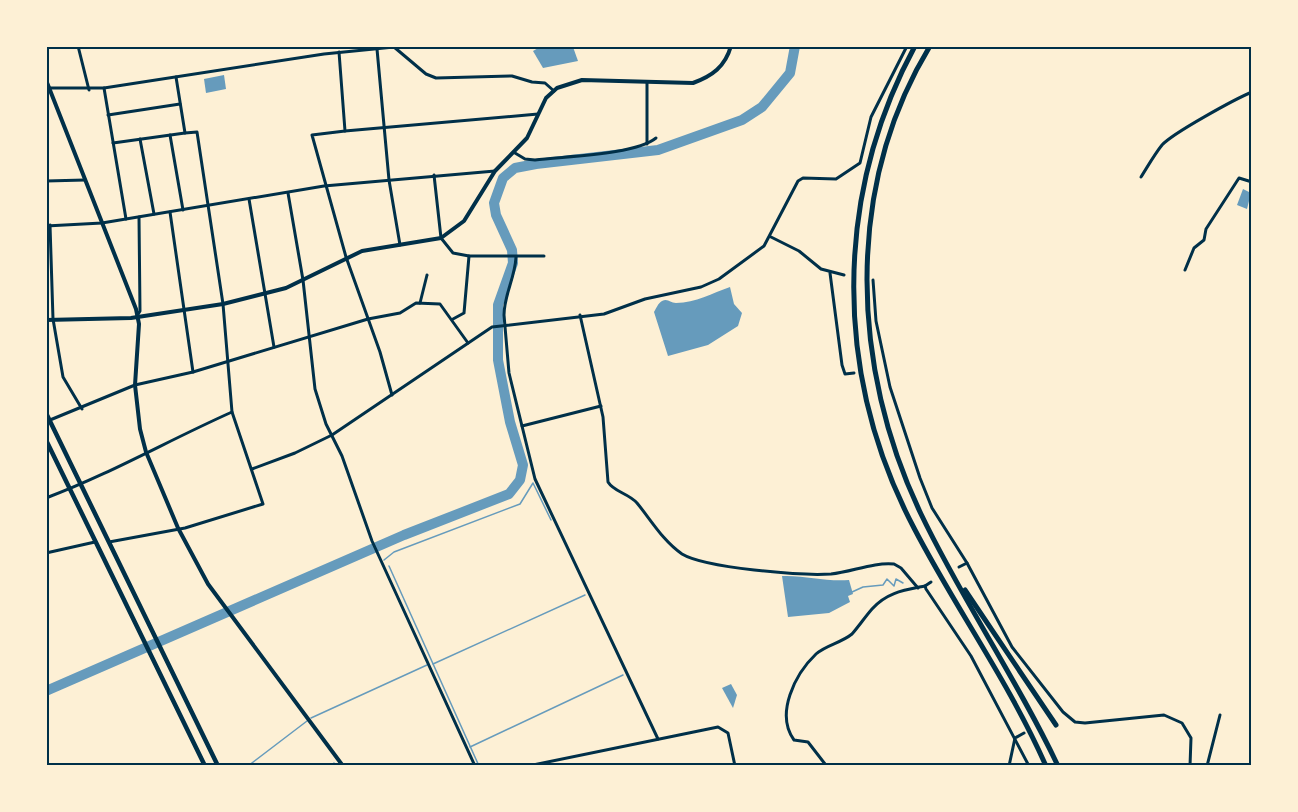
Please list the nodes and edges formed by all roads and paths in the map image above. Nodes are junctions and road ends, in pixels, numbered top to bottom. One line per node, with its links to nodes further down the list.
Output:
1 (78, 46): 13 (street)
2 (731, 46): 10 (street)
3 (907, 46): 46 (street)
4 (915, 46): 118 (highway)
5 (930, 46): 98 (highway)
6 (377, 49): 7 (street); 14 (street); 19 (street)
7 (339, 52): 8 (street); 20 (street)
8 (176, 77): 12 (street); 16 (street)
9 (46, 80): 11 (street)
10 (647, 83): 14 (street); 26 (street)
11 (48, 88): 13 (street); 31 (street)
12 (104, 88): 13 (street); 18 (street)
13 (89, 90)
14 (554, 91): 17 (street)
15 (1251, 92): 30 (street)
16 (180, 104): 18 (street); 21 (street)
17 (538, 114): 19 (street); 27 (street)
18 (108, 115): 25 (street)
19 (384, 127): 20 (street); 32 (street)
20 (345, 131): 35 (street)
21 (185, 133): 22 (street); 38 (street)
22 (170, 135): 24 (street); 39 (street)
23 (656, 138): 26 (street)
24 (140, 139): 25 (street); 41 (street)
25 (113, 143): 43 (street)
26 (647, 145): 27 (street)
27 (515, 153): 28 (street)
28 (495, 171): 29 (street); 47 (street)
29 (434, 175): 32 (street); 47 (street)
30 (1142, 177)
31 (85, 180): 33 (street); 44 (street)
32 (389, 180): 35 (street); 48 (street)
33 (46, 181)
34 (1251, 182): 54 (street)
35 (324, 186): 36 (street); 51 (street)
36 (288, 193): 37 (street); 58 (street)
37 (249, 199): 38 (street); 60 (street)
38 (208, 206): 39 (street); 62 (street)
39 (183, 210): 40 (street)
40 (170, 212): 41 (street); 63 (street)
41 (154, 214): 42 (street)
42 (139, 217): 43 (street); 65 (street)
43 (126, 219): 44 (street)
44 (102, 223): 45 (street); 65 (street)
45 (48, 226): 53 (street)
46 (771, 237): 55 (street); 64 (street)
47 (441, 238): 48 (street); 49 (street)
48 (400, 245): 51 (street)
49 (469, 256): 52 (street); 68 (street)
50 (544, 256): 52 (street)
51 (345, 257): 58 (street); 67 (street)
52 (516, 257): 70 (street)
53 (49, 260): 66 (street)
54 (1185, 270)
55 (830, 273): 57 (street); 76 (street)
56 (427, 275): 61 (street)
57 (844, 275)
58 (303, 280): 60 (street); 71 (street)
59 (873, 280): 96 (street)
60 (265, 294): 62 (street); 73 (street)
61 (420, 303): 67 (street); 68 (street)
62 (223, 304): 63 (street); 74 (street)
63 (184, 311): 65 (street); 75 (street)
64 (580, 315): 70 (street); 79 (street)
65 (138, 316): 66 (street); 77 (street)
66 (53, 319): 69 (street); 80 (street)
67 (368, 319): 71 (street); 78 (street)
68 (453, 319): 72 (street)
69 (46, 320)
70 (505, 326): 72 (street); 84 (street)
71 (309, 337): 73 (street); 85 (street)
72 (468, 343): 78 (street)
73 (274, 347): 74 (street)
74 (228, 361): 75 (street); 82 (street)
75 (193, 372): 77 (street)
76 (854, 373)
77 (135, 385): 80 (street); 87 (street)
78 (392, 395): 85 (street)
79 (601, 406): 84 (street); 101 (street)
80 (82, 409): 83 (street)
81 (46, 412): 83 (main road)
82 (232, 412): 87 (street); 88 (street)
83 (50, 420): 89 (main road)
84 (522, 426): 108 (street)
85 (332, 435): 88 (street); 113 (street)
86 (46, 440): 90 (main road)
87 (146, 452): 89 (street); 92 (street)
88 (252, 469): 92 (street)
89 (80, 485): 90 (street); 94 (main road)
90 (71, 489): 91 (street); 93 (main road)
91 (46, 498)
92 (178, 528): 94 (street); 112 (street)
93 (97, 542): 95 (street); 110 (main road)
94 (109, 542): 111 (main road)
95 (47, 553)
96 (967, 563): 97 (street); 102 (street)
97 (959, 567)
98 (954, 577): 105 (highway); 119 (highway)
99 (931, 582): 100 (street)
100 (925, 586): 101 (street); 107 (street)
101 (918, 588): 109 (street)
102 (1063, 712): 103 (street); 120 (street)
103 (1057, 715)
104 (1220, 716): 121 (street)
105 (1056, 725)
106 (1024, 733): 107 (street)
107 (1015, 738): 116 (street); 117 (street)
108 (658, 739): 114 (street); 115 (street)
109 (825, 764)
110 (205, 765)
111 (218, 765)
112 (343, 765)
113 (476, 765)
114 (528, 765)
115 (735, 765)
116 (1009, 765)
117 (1029, 765)
118 (1046, 765)
119 (1058, 765)
120 (1190, 765)
121 (1207, 765)

